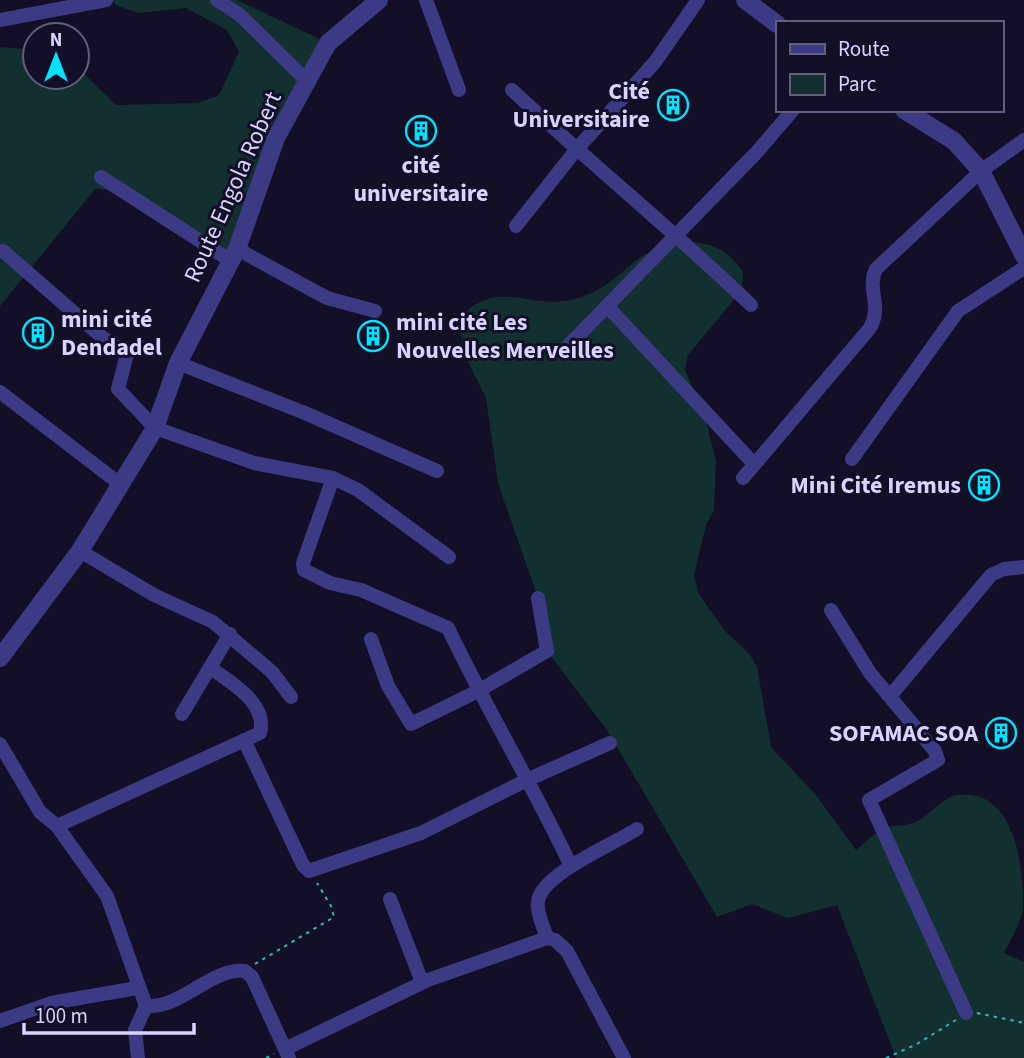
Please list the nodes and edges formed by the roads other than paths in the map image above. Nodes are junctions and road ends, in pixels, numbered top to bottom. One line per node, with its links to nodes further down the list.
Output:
1 (106, 0): 7 (street)
2 (217, 0): 9 (street)
3 (379, 0): 9 (street, Route Engola Robert)
4 (426, 0): 10 (street)
5 (698, 0): 15 (street)
6 (750, 1): 8 (street)
7 (0, 20)
8 (776, 23)
9 (307, 81): 21 (street, Route Engola Robert)
10 (459, 90)
11 (512, 90): 15 (street)
12 (791, 112): 19 (street)
13 (907, 112): 16 (street)
14 (1024, 140): 16 (street)
15 (576, 150): 18 (street); 19 (street)
16 (981, 172): 22 (street); 32 (street)
17 (101, 177): 21 (street)
18 (516, 226)
19 (677, 234): 24 (street); 25 (street)
20 (3, 251): 30 (street)
21 (234, 255): 26 (street); 28 (street, Route Engola Robert)
22 (1024, 256)
23 (1024, 268): 31 (street)
24 (751, 305)
25 (607, 306): 27 (street); 32 (street)
26 (375, 311)
27 (569, 345)
28 (178, 363): 30 (street, Route Engola Robert); 33 (street)
29 (0, 392): 36 (street)
30 (155, 428): 34 (street); 36 (street, Route Engola Robert)
31 (852, 459)
32 (754, 464): 35 (street)
33 (437, 471)
34 (333, 478): 38 (street); 46 (street)
35 (743, 478)
36 (120, 484): 37 (street, Route Engola Robert)
37 (80, 551): 42 (street); 44 (street, Route Engola Robert)
38 (449, 558)
39 (1024, 567): 47 (street)
40 (538, 598): 46 (street)
41 (831, 610): 47 (street)
42 (230, 634): 45 (street); 48 (street)
43 (371, 639): 46 (street)
44 (0, 658)
45 (211, 668): 49 (street); 50 (street)
46 (478, 691): 53 (street)
47 (891, 695): 62 (street)
48 (291, 697)
49 (182, 714)
50 (244, 740): 53 (street); 54 (street)
51 (610, 743): 53 (street)
52 (0, 744): 54 (street)
53 (529, 779): 56 (street)
54 (57, 826): 60 (street)
55 (637, 829): 56 (street)
56 (570, 864): 58 (street)
57 (390, 899): 59 (street)
58 (547, 938): 59 (street); 66 (street)
59 (422, 982): 64 (street)
60 (137, 988): 61 (street); 63 (street)
61 (146, 1006): 64 (street); 65 (street)
62 (966, 1013)
63 (0, 1021)
64 (287, 1054)
65 (138, 1058)
66 (624, 1058)

